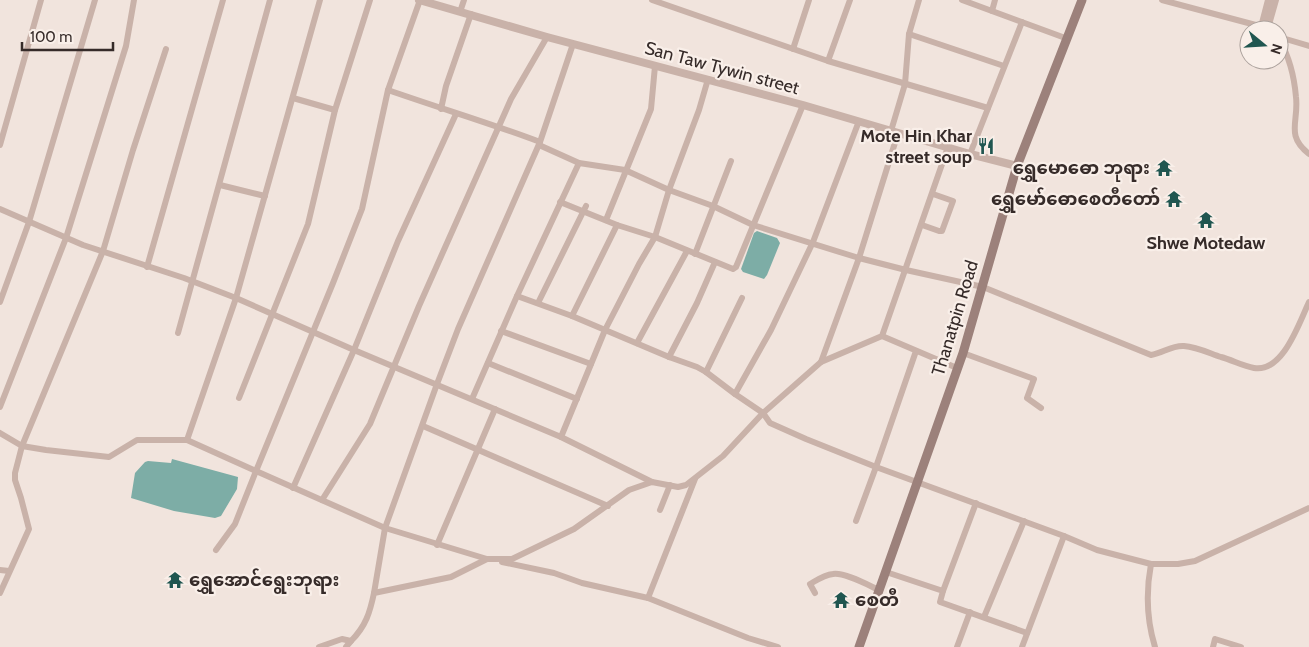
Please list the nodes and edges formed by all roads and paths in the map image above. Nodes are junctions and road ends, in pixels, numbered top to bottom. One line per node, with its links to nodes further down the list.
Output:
1 (41, 0): 52 (street)
2 (95, 0): 69 (street)
3 (134, 0): 74 (street)
4 (223, 0): 81 (street)
5 (270, 0): 60 (street)
6 (320, 0): 42 (street)
7 (370, 0): 46 (street)
8 (420, 0): 21 (street, San Taw Tywin street); 41 (street)
9 (464, 0): 21 (street)
10 (652, 0): 34 (street)
11 (809, 0): 34 (street)
12 (850, 0): 36 (street)
13 (920, 0): 27 (street)
14 (964, 0): 20 (street)
15 (996, 0): 20 (street)
16 (1082, 0): 29 (main road, Thanatpin Road)
17 (1162, 0): 25 (street)
18 (1270, 0): 23 (street)
19 (1275, 0): 24 (street)
20 (992, 11): 26 (street)
21 (460, 12): 22 (street, San Taw Tywin street)
22 (470, 14): 28 (street, San Taw Tywin street); 45 (street)
23 (1267, 20)
24 (1269, 20)
25 (1239, 21)
26 (1022, 22): 29 (street); 38 (street)
27 (909, 34): 38 (street); 40 (street)
28 (547, 37): 31 (street, San Taw Tywin street); 49 (street)
29 (1068, 39): 58 (main road, Thanatpin Road)
30 (1289, 40): 32 (street)
31 (573, 44): 37 (street, San Taw Tywin street); 51 (street)
32 (1309, 46)
33 (166, 49): 77 (street)
34 (793, 49): 36 (street)
35 (1289, 58): 55 (street)
36 (828, 61): 40 (street)
37 (655, 66): 39 (street, San Taw Tywin street); 59 (street)
38 (1004, 66): 44 (street)
39 (708, 79): 43 (street, San Taw Tywin street); 61 (street)
40 (905, 84): 44 (street); 50 (street)
41 (388, 90): 45 (street); 95 (street)
42 (293, 98): 46 (street); 63 (street)
43 (803, 105): 48 (street, San Taw Tywin street); 71 (street)
44 (988, 108): 54 (street)
45 (441, 109): 47 (street)
46 (335, 110): 91 (street)
47 (456, 114): 49 (street); 99 (street)
48 (859, 121): 50 (street, San Taw Tywin street); 75 (street)
49 (500, 127): 51 (street); 106 (street)
50 (895, 132): 53 (street, San Taw Tywin street); 79 (street)
51 (540, 143): 57 (street); 109 (street)
52 (0, 145)
53 (948, 147): 54 (street, San Taw Tywin street); 62 (street)
54 (970, 154): 58 (street, San Taw Tywin street)
55 (1309, 154)
56 (731, 161): 65 (street)
57 (579, 163): 59 (street); 64 (street)
58 (1017, 166): 84 (main road, Thanatpin Road)
59 (625, 170): 61 (street); 68 (street)
60 (220, 186): 63 (street); 83 (street)
61 (669, 190): 65 (street); 73 (street)
62 (932, 194): 72 (street); 72 (street)
63 (265, 196): 86 (street)
64 (560, 202): 66 (street); 85 (street)
65 (713, 206): 71 (street); 78 (street)
66 (585, 208): 68 (street); 90 (street)
67 (0, 209): 69 (street)
68 (606, 220): 70 (street)
69 (29, 222): 74 (street); 88 (street)
70 (617, 225): 73 (street); 92 (street)
71 (753, 225): 75 (street); 80 (street)
72 (922, 225): 82 (street)
73 (655, 237): 76 (street); 93 (street)
74 (66, 238): 77 (street); 114 (street)
75 (813, 242): 79 (street); 110 (street)
76 (687, 251): 78 (street); 98 (street)
77 (103, 252): 81 (street); 122 (street)
78 (695, 254): 80 (street)
79 (859, 258): 82 (street); 103 (street)
80 (715, 262): 102 (street)
81 (147, 267): 83 (street)
82 (906, 270): 84 (street); 97 (street)
83 (193, 282): 86 (street); 96 (street)
84 (983, 287): 89 (street); 101 (main road, Thanatpin Road)
85 (517, 296): 90 (street); 94 (street)
86 (236, 298): 91 (street); 121 (street)
87 (742, 298): 108 (street)
88 (0, 302)
89 (1309, 302)
90 (538, 303): 92 (street)
91 (273, 314): 95 (street); 111 (street)
92 (572, 316): 93 (street)
93 (604, 330): 98 (street); 105 (street)
94 (501, 331): 104 (street); 105 (street)
95 (313, 332): 99 (street); 125 (street)
96 (178, 333)
97 (882, 336): 100 (street); 103 (street)
98 (638, 344): 102 (street)
99 (354, 350): 106 (street); 130 (street)
100 (916, 351): 107 (street); 124 (street)
101 (962, 352): 107 (main road, Thanatpin Road); 115 (street)
102 (669, 358): 108 (street)
103 (821, 362): 117 (street)
104 (488, 363): 112 (street); 113 (street)
105 (591, 364): 113 (street)
106 (394, 367): 109 (street); 131 (street)
107 (956, 368): 128 (main road, Thanatpin Road)
108 (706, 372): 110 (street)
109 (437, 384): 112 (street); 118 (street)
110 (735, 394): 117 (street)
111 (239, 398)
112 (472, 399): 116 (street)
113 (576, 399): 120 (street)
114 (0, 407)
115 (1040, 408)
116 (495, 409): 120 (street); 123 (street)
117 (763, 413): 124 (street); 126 (street)
118 (423, 426): 123 (street); 138 (street)
119 (0, 433): 122 (street)
120 (561, 437): 127 (street)
121 (187, 440): 122 (street); 125 (street)
122 (22, 446): 145 (street)
123 (478, 449): 133 (street); 140 (street)
124 (876, 467): 128 (street); 137 (street)
125 (256, 471): 130 (street); 141 (street)
126 (695, 478): 129 (street); 152 (street)
127 (652, 482): 129 (street); 133 (street)
128 (918, 482): 132 (street); 146 (main road, Thanatpin Road)
129 (670, 485): 135 (street)
130 (293, 488): 131 (street)
131 (322, 500): 138 (street)
132 (976, 502): 136 (street); 148 (street)
133 (608, 506): 142 (street)
134 (1309, 508): 143 (street)
135 (660, 510)
136 (1024, 520): 139 (street); 154 (street)
137 (856, 522)
138 (385, 528): 140 (street); 149 (street)
139 (1064, 536): 143 (street); 155 (street)
140 (437, 546): 142 (street)
141 (216, 550)
142 (487, 560): 149 (street); 152 (street)
143 (1151, 564): 163 (street)
144 (0, 570): 145 (street)
145 (9, 571): 150 (street)
146 (886, 572): 147 (main road, Thanatpin Road); 148 (street)
147 (880, 590): 151 (street); 160 (main road, Thanatpin Road)
148 (944, 592): 153 (street)
149 (374, 593): 156 (street)
150 (0, 594)
151 (815, 594)
152 (648, 598): 159 (street)
153 (970, 612): 154 (street); 161 (street)
154 (984, 617): 155 (street)
155 (1027, 633): 162 (street)
156 (351, 640): 157 (street); 158 (street)
157 (319, 647)
158 (346, 647)
159 (778, 647)
160 (859, 647)
161 (957, 647)
162 (1022, 647)
163 (1155, 647)
164 (1213, 647): 165 (street)
165 (1241, 647)

